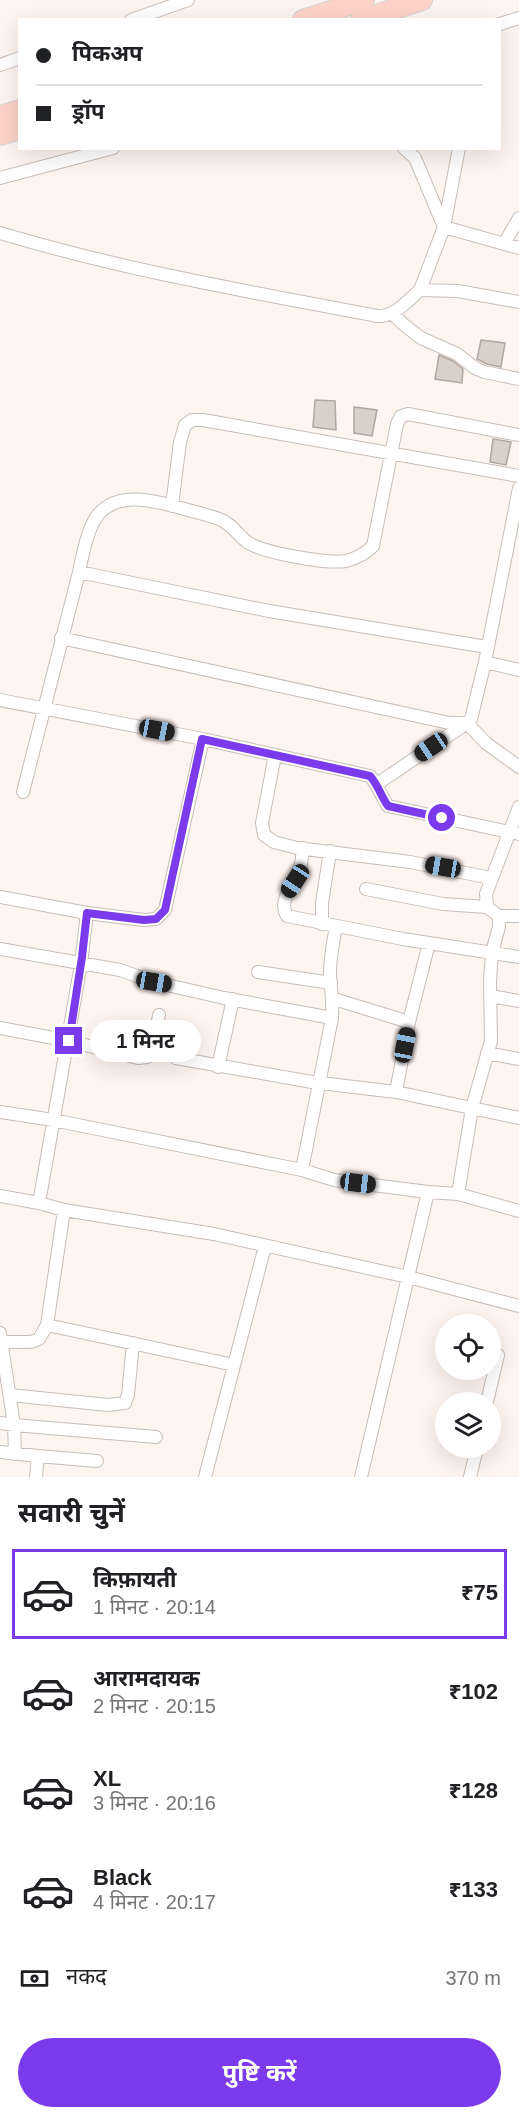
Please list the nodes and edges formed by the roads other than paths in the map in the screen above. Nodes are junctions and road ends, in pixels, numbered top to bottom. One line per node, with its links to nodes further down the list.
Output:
1 (188, 0): 4 (street)
2 (364, 0): 5 (highway)
3 (422, 0): 6 (highway)
4 (137, 18)
5 (309, 18)
6 (367, 18)
7 (519, 18): 8 (street)
8 (501, 24)
9 (18, 59): 10 (street)
10 (0, 65)
11 (18, 111): 12 (highway)
12 (0, 116)
13 (18, 130): 14 (highway)
14 (0, 135)
15 (105, 150): 18 (street)
16 (406, 150): 20 (street)
17 (459, 150): 20 (street)
18 (0, 178)
19 (519, 218): 22 (street)
20 (444, 227): 22 (street); 24 (street)
21 (0, 233): 26 (street)
22 (504, 244): 23 (street)
23 (519, 248)
24 (420, 290): 25 (street); 26 (street)
25 (519, 302)
26 (393, 314): 27 (street)
27 (519, 379)
28 (519, 435): 29 (street)
29 (392, 455): 30 (street); 32 (street); 32 (street)
30 (519, 476)
31 (519, 488): 35 (street)
32 (172, 506): 33 (street)
33 (79, 572): 34 (street); 35 (street)
34 (61, 638): 39 (street); 40 (street)
35 (487, 647): 36 (street)
36 (485, 662): 37 (street); 40 (street)
37 (519, 670)
38 (0, 700): 39 (street)
39 (43, 708): 41 (street); 45 (street)
40 (467, 723): 43 (street); 44 (street)
41 (202, 739): 42 (street); 54 (street)
42 (274, 755): 44 (street); 48 (street)
43 (519, 767)
44 (377, 784): 47 (street)
45 (22, 792)
46 (519, 807): 47 (street)
47 (514, 832): 50 (street)
48 (303, 848): 49 (street); 57 (street)
49 (330, 852): 50 (street); 57 (street)
50 (492, 878): 53 (street)
51 (366, 889): 53 (street)
52 (0, 897): 54 (street)
53 (487, 907): 55 (street)
54 (87, 913): 63 (street)
55 (499, 916): 56 (street); 61 (street)
56 (519, 916)
57 (322, 924): 58 (street)
58 (336, 927): 59 (street); 65 (street)
59 (429, 943): 61 (street); 72 (street)
60 (0, 949): 63 (street)
61 (492, 952): 62 (street); 66 (street)
62 (519, 957)
63 (81, 964): 67 (street); 74 (street)
64 (258, 972): 65 (street)
65 (332, 983): 68 (street)
66 (490, 996): 69 (street); 75 (street)
67 (233, 999): 71 (street); 78 (street)
68 (334, 999): 71 (street); 72 (street)
69 (519, 1001)
70 (159, 1015): 74 (street)
71 (332, 1018): 79 (street)
72 (409, 1022): 80 (street)
73 (0, 1028): 74 (street)
74 (69, 1041): 84 (street)
75 (487, 1053): 77 (street); 81 (street)
76 (176, 1058): 78 (street)
77 (519, 1059)
78 (218, 1067): 79 (street)
79 (319, 1082): 80 (street); 85 (street)
80 (396, 1092): 81 (street)
81 (472, 1108): 83 (street); 87 (street)
82 (0, 1112): 84 (street)
83 (519, 1119)
84 (53, 1120): 85 (street); 89 (street)
85 (302, 1170): 86 (street)
86 (428, 1192): 87 (street); 93 (street)
87 (458, 1194): 91 (street)
88 (0, 1196): 89 (street)
89 (39, 1203): 90 (street)
90 (64, 1210): 92 (street); 95 (street)
91 (519, 1211)
92 (265, 1246): 93 (street); 98 (street)
93 (408, 1277): 94 (street); 110 (street)
94 (519, 1306)
95 (47, 1325): 96 (street); 97 (street)
96 (1, 1337): 99 (street)
97 (133, 1343): 98 (street); 99 (street)
98 (234, 1365): 109 (street)
99 (10, 1395): 101 (street)
100 (0, 1423): 101 (street)
101 (14, 1425): 102 (street); 104 (street)
102 (156, 1437)
103 (0, 1452): 104 (street)
104 (15, 1454): 105 (street)
105 (38, 1456): 107 (street); 108 (street)
106 (475, 1458): 111 (street)
107 (98, 1461)
108 (36, 1477)
109 (205, 1477)
110 (362, 1477)
111 (470, 1477)

